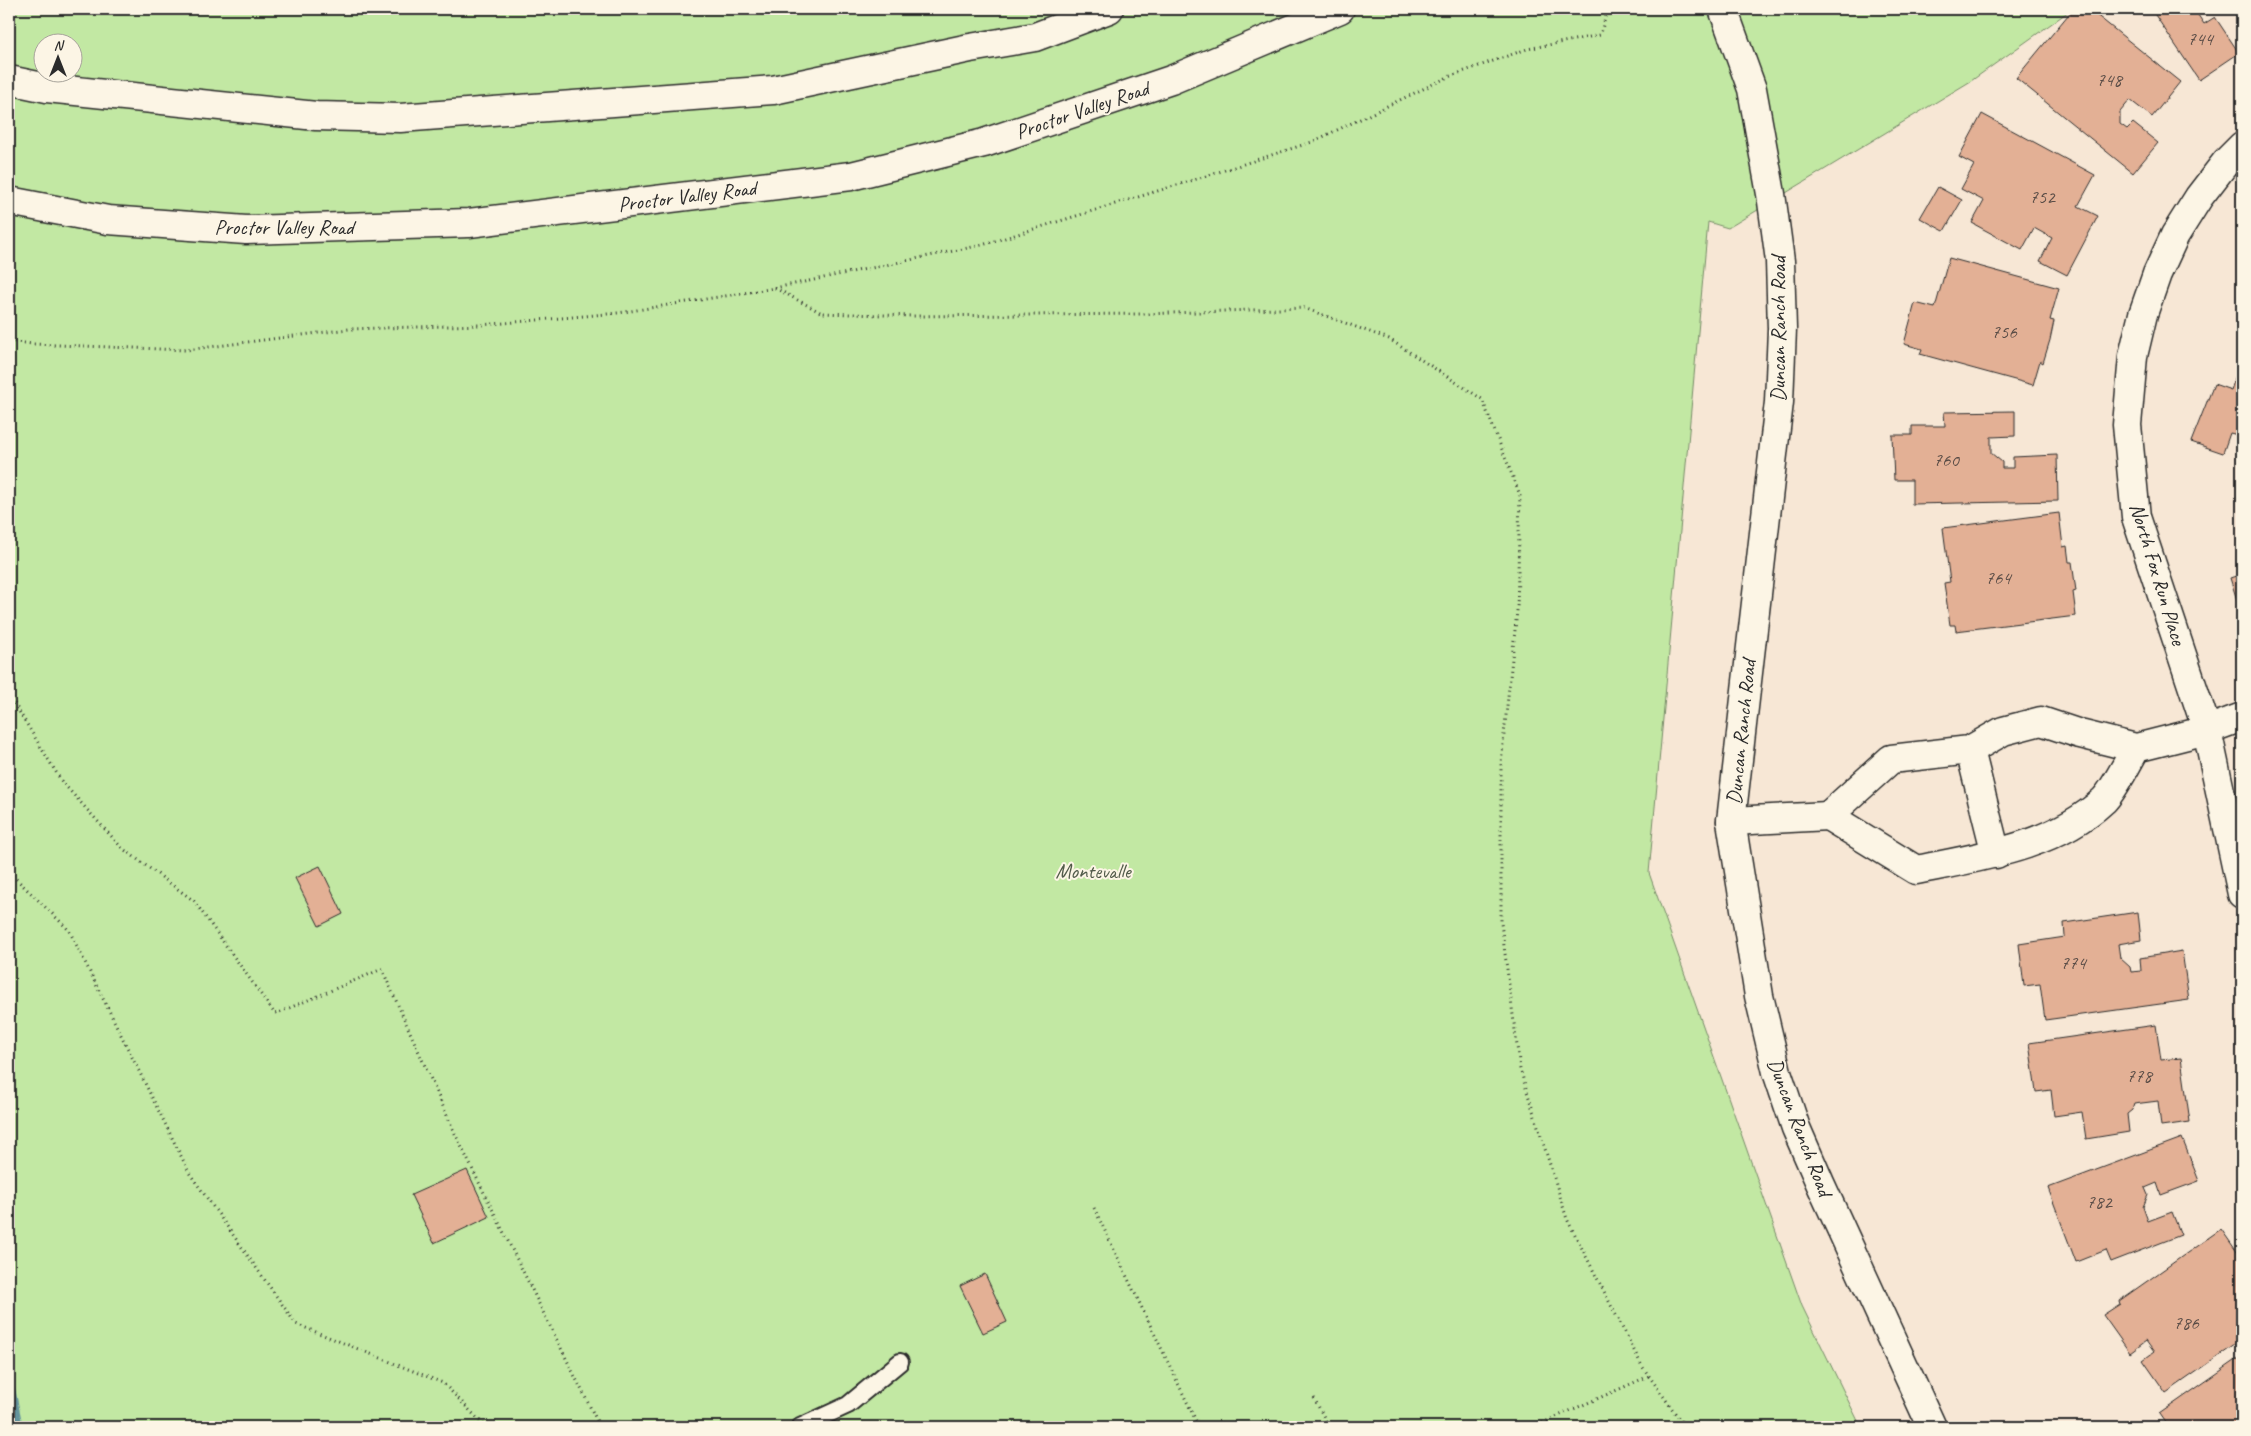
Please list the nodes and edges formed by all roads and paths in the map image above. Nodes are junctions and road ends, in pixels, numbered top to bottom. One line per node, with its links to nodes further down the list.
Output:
1 (1109, 9): 5 (street)
2 (1340, 9): 7 (street, Proctor Valley Road)
3 (1608, 9): 8 (path)
4 (1723, 9): 16 (street, Duncan Ranch Road)
5 (9, 80)
6 (2242, 146): 12 (street, North Fox Run Place)
7 (9, 201)
8 (775, 288): 9 (path); 22 (path)
9 (9, 341)
10 (9, 695): 25 (path)
11 (2242, 717): 12 (street)
12 (2207, 730): 13 (street); 19 (street, North Fox Run Place)
13 (2136, 748): 14 (street); 17 (street)
14 (1970, 750): 15 (street); 17 (street)
15 (1828, 816): 16 (street); 17 (street)
16 (1730, 821): 31 (street, Duncan Ranch Road)
17 (1996, 854)
18 (9, 872): 24 (path)
19 (2242, 894)
20 (1094, 1208): 27 (path)
21 (900, 1362): 26 (lane)
22 (1649, 1376): 29 (path); 30 (path)
23 (1314, 1398): 28 (path)
24 (486, 1427)
25 (600, 1427)
26 (800, 1427)
27 (1198, 1427)
28 (1329, 1427)
29 (1533, 1427)
30 (1685, 1427)
31 (1932, 1427)

